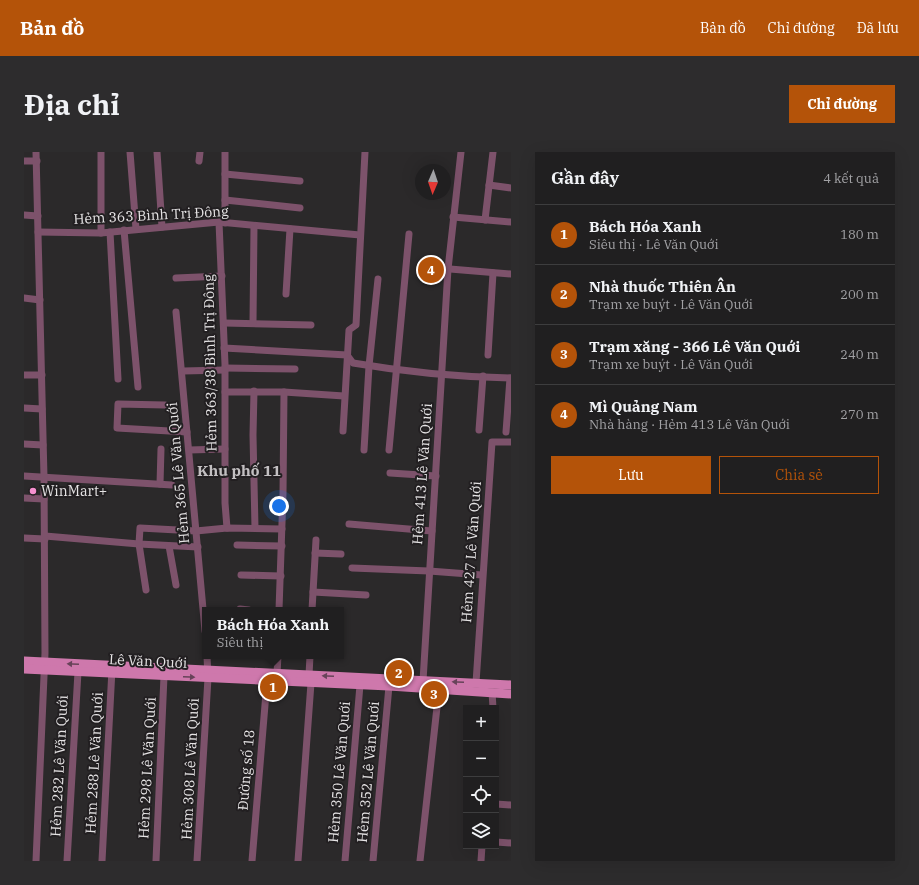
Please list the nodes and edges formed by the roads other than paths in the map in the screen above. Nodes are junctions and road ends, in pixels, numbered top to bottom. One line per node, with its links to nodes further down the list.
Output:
1 (36, 152): 11 (street)
2 (102, 152): 32 (street)
3 (130, 152): 27 (street)
4 (157, 152): 26 (street)
5 (200, 152): 12 (street)
6 (225, 152): 13 (street, Hẻm 363/38 Bình Trị Đông)
7 (365, 152): 34 (street)
8 (461, 152): 21 (street, Hẻm 413 Lê Văn Quới)
9 (493, 152): 15 (street)
10 (24, 161): 11 (street)
11 (37, 161): 20 (street)
12 (199, 161)
13 (225, 174): 14 (street); 17 (street, Hẻm 363/38 Bình Trị Đông)
14 (300, 181)
15 (490, 185): 16 (street); 22 (street)
16 (511, 188)
17 (225, 200): 18 (street); 24 (street, Hẻm 363/38 Bình Trị Đông)
18 (300, 208)
19 (24, 214): 20 (street)
20 (38, 216): 30 (street)
21 (453, 217): 22 (street); 36 (street, Hẻm 413 Lê Văn Quới)
22 (486, 220): 23 (street)
23 (511, 222)
24 (222, 223): 25 (street, Hẻm 363 Bình Trị Đông); 26 (street, Hẻm 363 Bình Trị Đông); 39 (street, Hẻm 363/38 Bình Trị Đông)
25 (254, 226): 28 (street, Hẻm 363 Bình Trị Đông); 47 (street)
26 (162, 227): 27 (street, Hẻm 363 Bình Trị Đông)
27 (136, 229): 29 (street, Hẻm 363 Bình Trị Đông)
28 (290, 229): 34 (street, Hẻm 363 Bình Trị Đông); 42 (street)
29 (124, 230): 31 (street, Hẻm 363 Bình Trị Đông); 63 (street)
30 (38, 232): 32 (street, Hẻm 363 Bình Trị Đông); 44 (street)
31 (110, 232): 32 (street, Hẻm 363 Bình Trị Đông); 61 (street)
32 (101, 233)
33 (409, 234): 56 (street)
34 (360, 235): 50 (street)
35 (426, 267): 36 (street)
36 (448, 270): 37 (street); 57 (street, Hẻm 413 Lê Văn Quới)
37 (493, 273): 38 (street); 51 (street)
38 (511, 274)
39 (222, 276): 40 (street); 46 (street, Hẻm 363/38 Bình Trị Đông)
40 (176, 278)
41 (378, 278): 52 (street)
42 (286, 294)
43 (24, 298): 44 (street)
44 (40, 300): 59 (street)
45 (176, 312): 55 (street, Hẻm 365 Lê Văn Quới)
46 (224, 323): 47 (street); 49 (street, Hẻm 363/38 Bình Trị Đông)
47 (253, 323): 48 (street)
48 (311, 325)
49 (224, 348): 50 (street); 53 (street, Hẻm 363/38 Bình Trị Đông)
50 (347, 354): 52 (street); 67 (street)
51 (488, 355)
52 (369, 366): 56 (street); 81 (street)
53 (225, 369): 54 (street); 55 (street); 64 (street, Hẻm 363/38 Bình Trị Đông)
54 (295, 369)
55 (183, 370): 73 (street, Hẻm 365 Lê Văn Quới)
56 (397, 370): 57 (street); 82 (street)
57 (442, 374): 60 (street); 85 (street, Hẻm 413 Lê Văn Quới)
58 (24, 375): 59 (street)
59 (42, 375): 70 (street)
60 (483, 376): 62 (street); 71 (street)
61 (118, 378)
62 (510, 378): 74 (street)
63 (138, 386)
64 (225, 392): 65 (street); 79 (street, Hẻm 363/38 Bình Trị Đông)
65 (254, 392): 66 (street); 93 (street)
66 (284, 392): 67 (street); 94 (street)
67 (344, 396): 72 (street)
68 (165, 405): 73 (street)
69 (24, 408): 70 (street)
70 (42, 409): 77 (street)
71 (479, 430)
72 (342, 431)
73 (187, 432): 80 (street, Hẻm 365 Lê Văn Quới)
74 (506, 432)
75 (511, 442): 110 (street, Hẻm 427 Lê Văn Quới)
76 (24, 444): 77 (street)
77 (43, 445): 86 (street)
78 (161, 448): 87 (street)
79 (225, 449): 80 (street); 92 (street, Hẻm 363/38 Bình Trị Đông)
80 (189, 450): 95 (street, Hẻm 365 Lê Văn Quới)
81 (364, 450)
82 (389, 450)
83 (390, 473): 85 (street)
84 (24, 476): 86 (street)
85 (436, 476): 96 (street, Hẻm 413 Lê Văn Quới)
86 (44, 477): 87 (street); 90 (street)
87 (160, 484): 88 (street)
88 (172, 485)
89 (24, 498): 90 (street)
90 (44, 499): 98 (street)
91 (348, 524): 96 (street)
92 (228, 528): 93 (street); 95 (street)
93 (255, 528): 94 (street)
94 (282, 529): 103 (street)
95 (196, 531): 100 (street); 104 (street, Hẻm 365 Lê Văn Quới)
96 (432, 531): 108 (street, Hẻm 413 Lê Văn Quới)
97 (24, 538): 98 (street)
98 (45, 538): 100 (street); 123 (street)
99 (316, 540): 105 (street)
100 (139, 544): 102 (street); 113 (street)
101 (237, 545): 103 (street)
102 (169, 546): 104 (street); 112 (street)
103 (282, 546): 111 (street)
104 (198, 547): 116 (street, Hẻm 365 Lê Văn Quới)
105 (315, 553): 106 (street); 114 (street)
106 (340, 554)
107 (352, 568): 108 (street)
108 (429, 571): 110 (street); 133 (street, Hẻm 413 Lê Văn Quới)
109 (241, 575): 111 (street)
110 (482, 575): 134 (street, Hẻm 427 Lê Văn Quới)
111 (281, 576): 117 (street)
112 (176, 585)
113 (146, 590)
114 (314, 592): 115 (street); 118 (street)
115 (366, 595)
116 (203, 607)
117 (279, 607)
118 (312, 607)
119 (207, 659): 128 (street)
120 (278, 659): 127 (street)
121 (310, 659): 130 (street)
122 (24, 661): 123 (main road, Lê Văn Quới)
123 (45, 666): 124 (main road, Lê Văn Quới); 125 (main road, Lê Văn Quới, one-way to 123); 126 (main road, Lê Văn Quới); 146 (street)
124 (24, 669)
125 (112, 670): 126 (main road, Lê Văn Quới); 128 (main road, Lê Văn Quới); 129 (main road, Lê Văn Quới); 148 (street, Hẻm 288 Lê Văn Quới)
126 (78, 672): 147 (street, Hẻm 282 Lê Văn Quới)
127 (277, 673): 128 (main road, Lê Văn Quới); 130 (main road, Lê Văn Quới)
128 (208, 674): 129 (main road, Lê Văn Quới, one-way to 128); 131 (main road, Lê Văn Quới); 150 (street, Hẻm 308 Lê Văn Quới)
129 (164, 676): 149 (street, Hẻm 298 Lê Văn Quới)
130 (310, 679): 131 (main road, Lê Văn Quới); 132 (main road, Lê Văn Quới); 152 (street)
131 (267, 681): 151 (street, Đường số 18)
132 (360, 681): 133 (main road, Lê Văn Quới); 135 (main road, Lê Văn Quới); 153 (street, Hẻm 350 Lê Văn Quới)
133 (422, 681): 134 (main road, Lê Văn Quới, one-way to 133)
134 (476, 683): 137 (main road, Lê Văn Quới)
135 (389, 686): 138 (main road, Lê Văn Quới); 154 (street, Hẻm 352 Lê Văn Quới)
136 (511, 686): 137 (main road, Lê Văn Quới)
137 (492, 688): 138 (main road, Lê Văn Quới); 139 (main road, Lê Văn Quới); 140 (street)
138 (439, 689): 155 (street)
139 (511, 694)
140 (493, 705)
141 (499, 804): 142 (street)
142 (511, 805)
143 (499, 842): 144 (street)
144 (511, 843)
145 (482, 849): 156 (street)
146 (36, 861)
147 (67, 861)
148 (102, 861)
149 (156, 861)
150 (197, 861)
151 (252, 861)
152 (298, 861)
153 (345, 861)
154 (374, 861)
155 (420, 861)
156 (481, 861)

